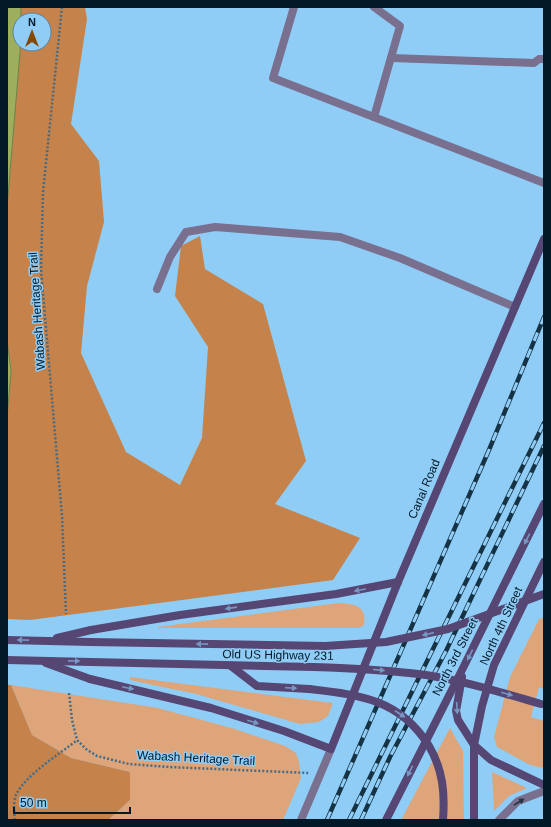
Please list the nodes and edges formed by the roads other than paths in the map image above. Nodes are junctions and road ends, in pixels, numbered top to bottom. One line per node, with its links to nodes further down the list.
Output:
1 (294, 7): 5 (street)
2 (374, 7): 3 (street)
3 (391, 58): 4 (street); 5 (street)
4 (544, 59)
5 (374, 117): 6 (street)
6 (544, 183)
7 (544, 239): 9 (main road, Canal Road)
8 (157, 289): 9 (street)
9 (515, 306): 12 (main road, Canal Road)
10 (544, 504): 19 (main road, North 3rd Street, one-way to 19)
11 (544, 562): 21 (main road, North 4th Street)
12 (398, 582): 15 (main road, one-way to 15, bridge); 22 (main road, Canal Road)
13 (544, 594): 15 (main road, one-way to 15, bridge)
14 (7, 640): 15 (main road, one-way to 14, bridge)
15 (45, 641)
16 (7, 660): 17 (main road, Old US Highway 231, bridge)
17 (40, 660): 18 (main road, Old US Highway 231, one-way to 18, bridge); 22 (main road, one-way to 22, bridge)
18 (231, 666): 20 (main road, Old US Highway 231, one-way to 20, bridge); 27 (main road, one-way to 27, bridge)
19 (462, 670): 21 (main road, one-way to 21); 26 (main road, North 3rd Street, one-way to 26)
20 (543, 704)
21 (474, 745): 23 (main road); 28 (main road, North 4th Street)
22 (331, 749): 25 (street)
23 (544, 785)
24 (544, 791): 29 (street, one-way to 24)
25 (301, 820)
26 (386, 820)
27 (443, 820)
28 (474, 820)
29 (499, 820)

